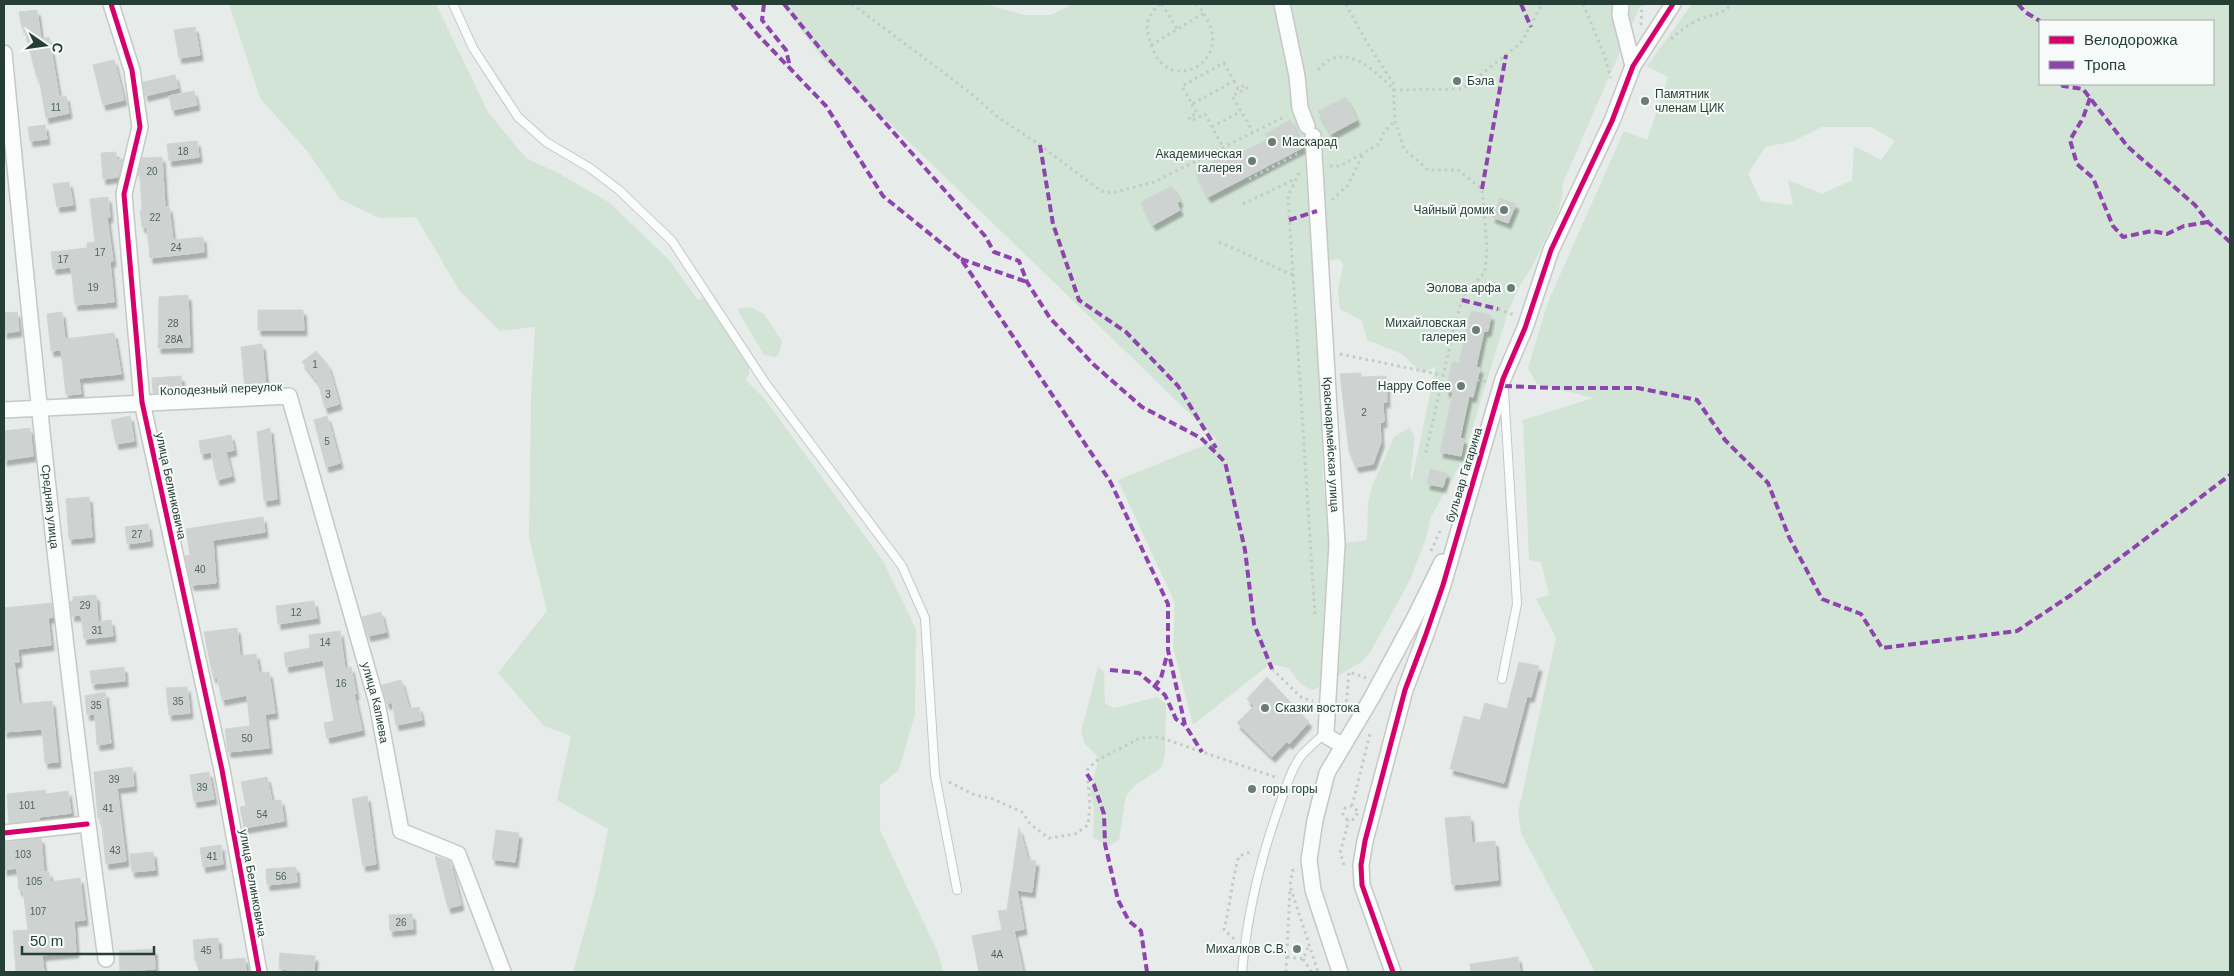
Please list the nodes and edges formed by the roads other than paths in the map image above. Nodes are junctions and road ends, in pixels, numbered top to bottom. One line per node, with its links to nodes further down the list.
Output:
1 (111, 4): 10 (street, улица Белинковича)
2 (453, 4): 19 (lane)
3 (1282, 4): 15 (street, Красноармейская улица)
4 (1621, 4): 7 (street)
5 (1673, 4): 7 (street, бульвар Гагарина)
6 (4, 53): 11 (street, Средняя улица)
7 (1633, 66): 8 (street, бульвар Гагарина)
8 (1503, 379): 13 (street, бульвар Гагарина); 14 (lane)
9 (289, 396): 10 (street, Колодезный переулок); 22 (street, улица Капиева)
10 (142, 402): 11 (street, Колодезный переулок); 21 (street, улица Белинковича)
11 (38, 408): 12 (street, Колодезный переулок); 17 (street, Средняя улица)
12 (4, 410)
13 (1460, 522): 16 (street, бульвар Гагарина); 25 (street, бульвар Гагарина)
14 (1502, 679)
15 (1326, 732): 16 (street); 23 (lane)
16 (1342, 745): 24 (street, бульвар Гагарина)
17 (87, 824): 18 (street); 20 (street, Средняя улица)
18 (4, 833)
19 (957, 890)
20 (106, 959)
21 (259, 972)
22 (503, 972)
23 (1242, 972)
24 (1340, 972)
25 (1393, 972)

